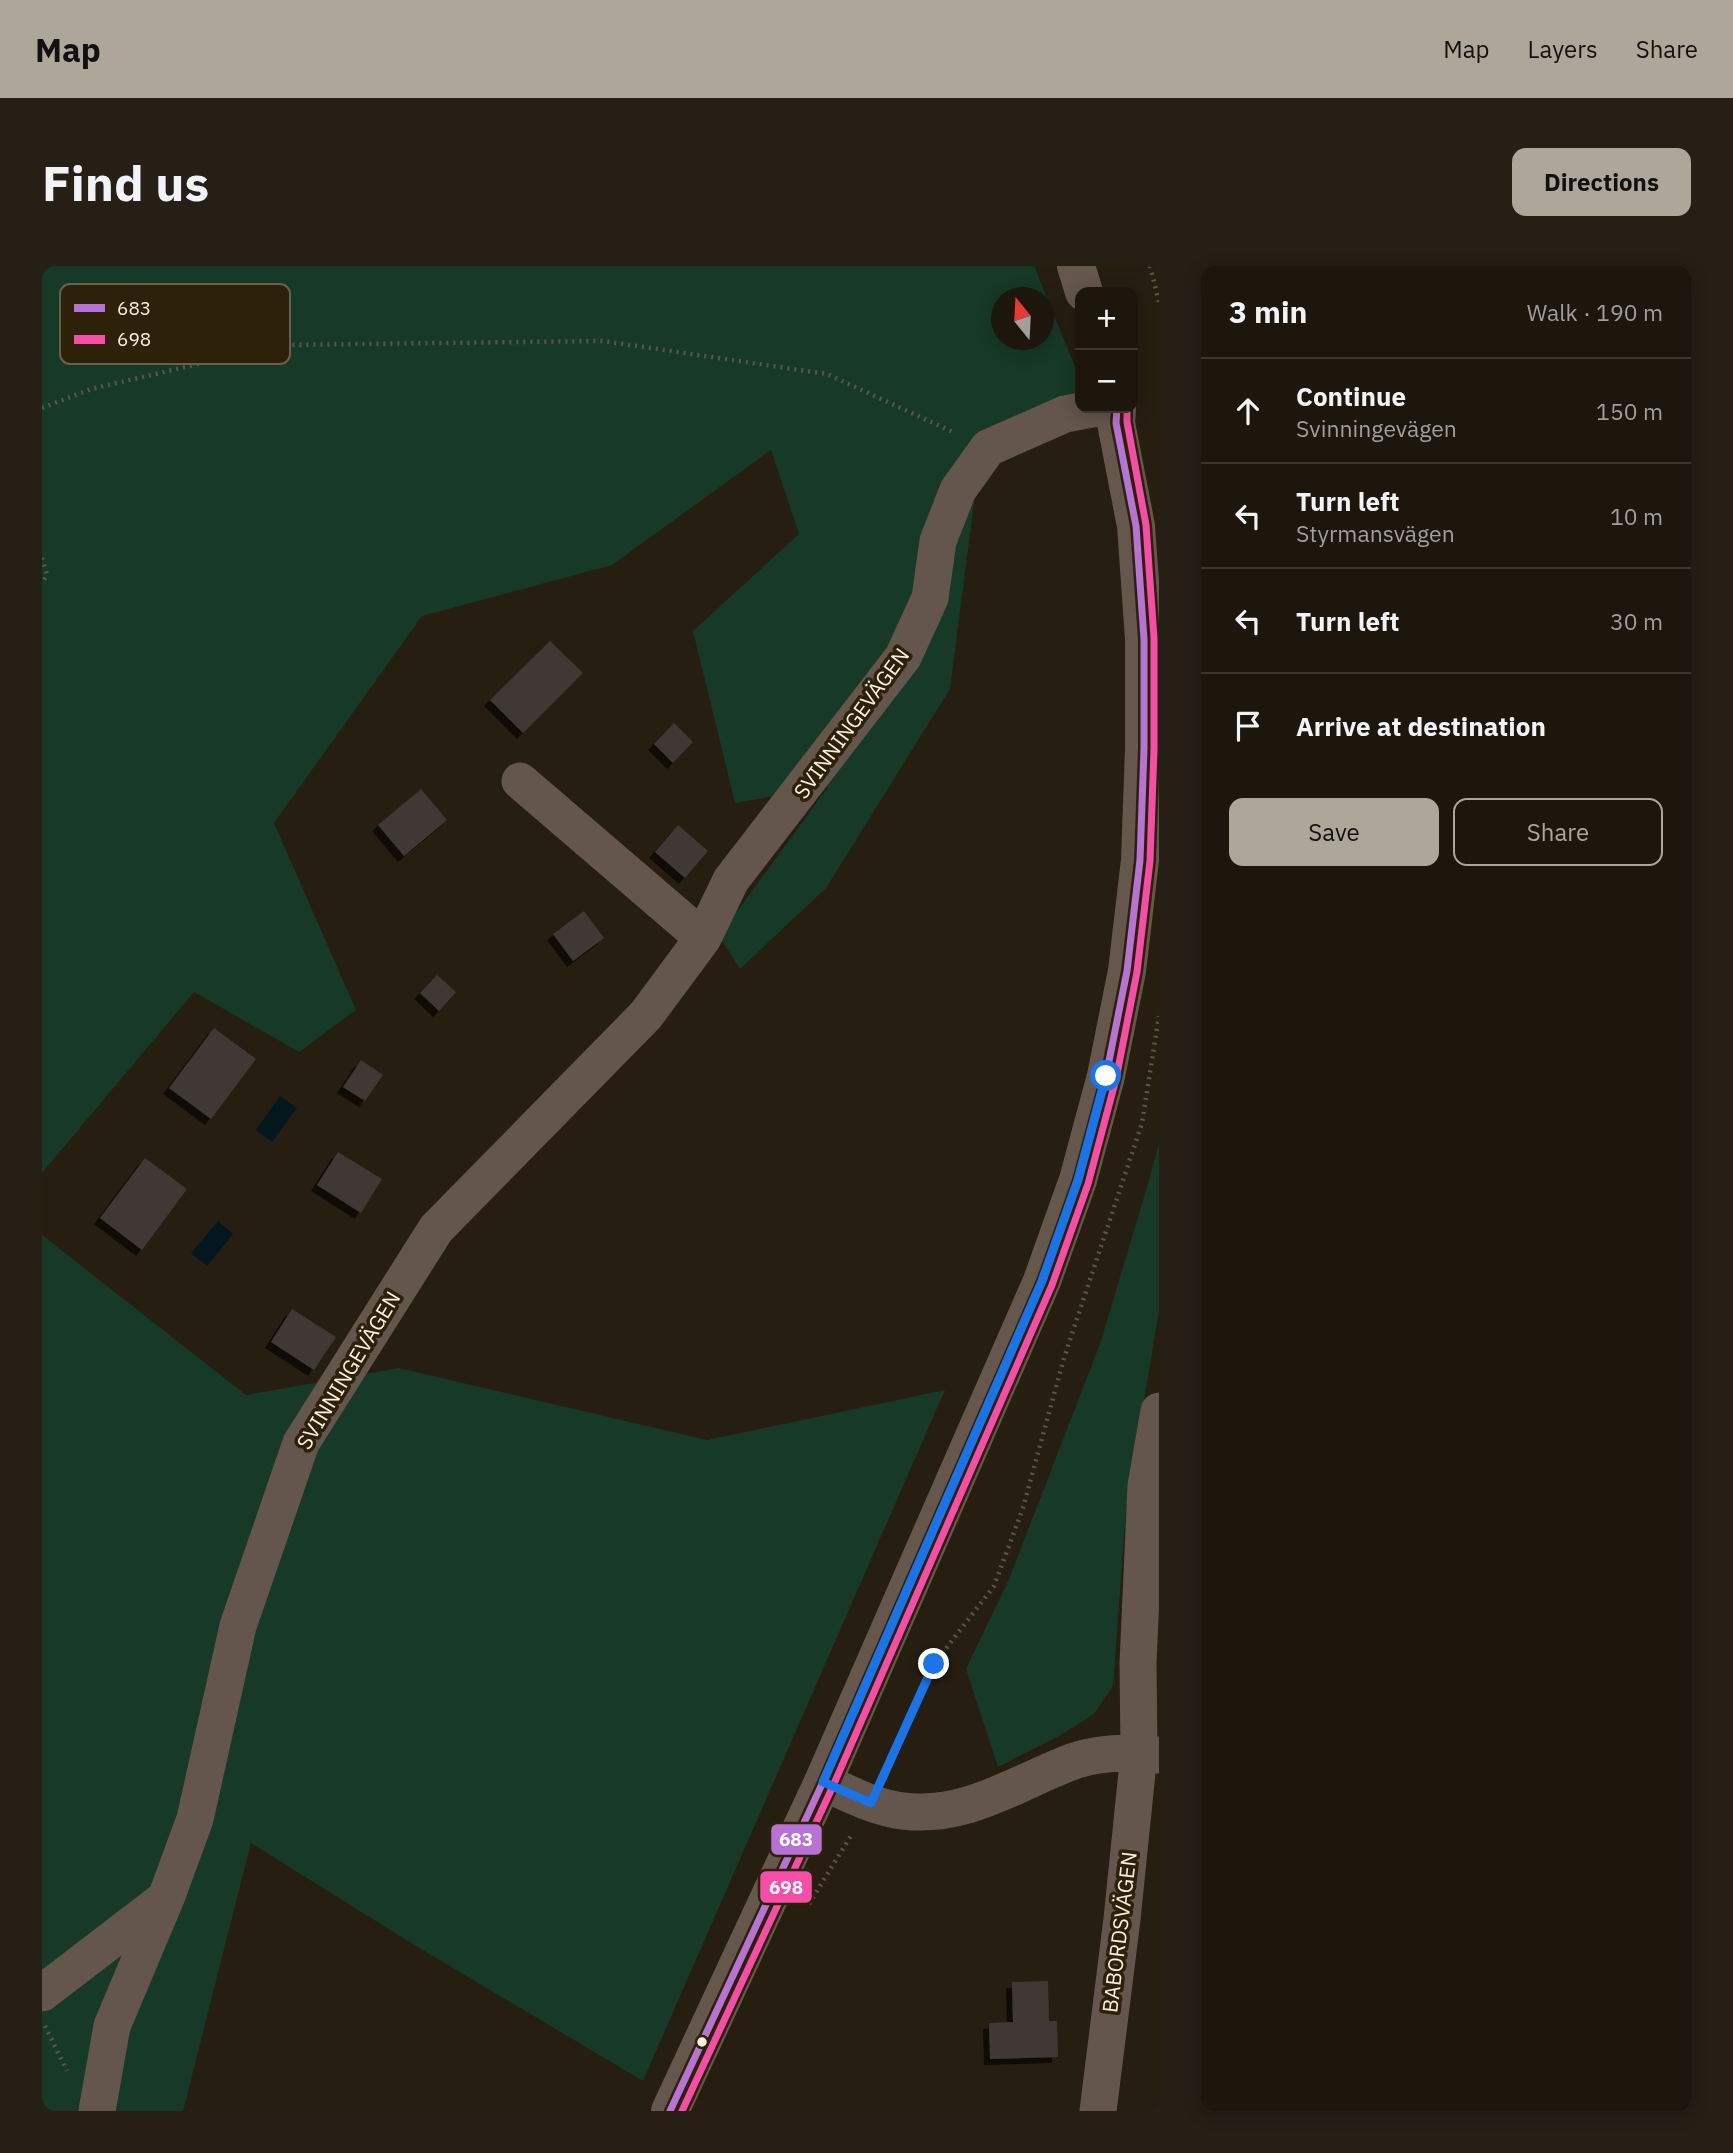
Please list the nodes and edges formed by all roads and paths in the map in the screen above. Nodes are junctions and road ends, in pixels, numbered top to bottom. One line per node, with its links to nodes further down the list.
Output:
1 (1076, 266): 3 (main road)
2 (1150, 266): 4 (path)
3 (1082, 287)
4 (1159, 302)
5 (290, 345): 10 (path)
6 (198, 364): 7 (path)
7 (42, 408)
8 (1075, 412): 10 (street)
9 (1117, 413): 18 (main road)
10 (988, 448): 14 (street, SVINNINGEVÄGEN)
11 (42, 558): 12 (path)
12 (42, 583)
13 (520, 781): 14 (street)
14 (703, 938): 20 (street, SVINNINGEVÄGEN)
15 (1159, 1016): 19 (path)
16 (1159, 1411): 17 (street, BABORDSVÄGEN)
17 (1149, 1754): 19 (street); 27 (street, BABORDSVÄGEN)
18 (823, 1782): 19 (street); 26 (main road)
19 (871, 1803): 21 (path)
20 (166, 1898): 22 (street); 25 (street, SVINNINGEVÄGEN)
21 (806, 1909)
22 (42, 1993)
23 (42, 2019): 24 (path)
24 (70, 2076)
25 (97, 2111)
26 (670, 2111)
27 (1098, 2111)

